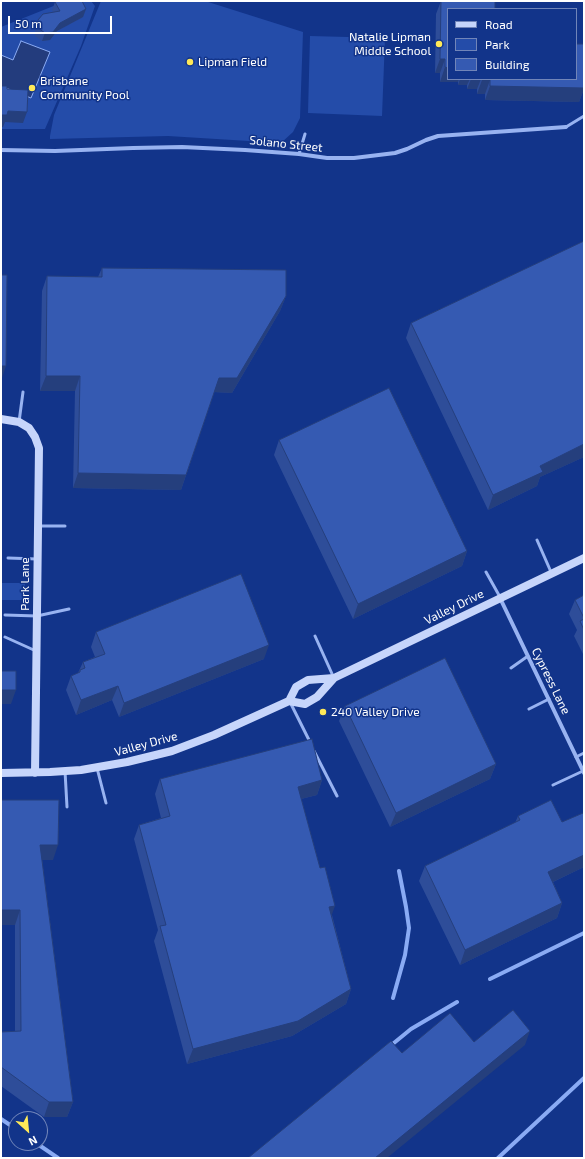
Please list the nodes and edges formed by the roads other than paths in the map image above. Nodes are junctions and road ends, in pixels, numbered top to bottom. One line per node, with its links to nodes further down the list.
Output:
1 (584, 116): 2 (lane)
2 (566, 127): 5 (street, Solano Street)
3 (305, 134): 5 (lane)
4 (1, 150): 5 (street, Solano Street)
5 (299, 154)
6 (23, 392): 8 (lane)
7 (1, 419): 8 (main road)
8 (19, 422): 9 (main road, Park Lane)
9 (38, 526): 10 (lane); 14 (main road, Park Lane)
10 (65, 526)
11 (537, 540): 16 (lane)
12 (8, 558): 14 (lane)
13 (584, 558): 16 (main road, Valley Drive)
14 (37, 559): 20 (main road, Park Lane)
15 (486, 572): 17 (lane)
16 (552, 574): 17 (main road, Valley Drive)
17 (500, 598): 24 (street, Cypress Lane); 26 (main road, Valley Drive)
18 (69, 609): 20 (lane)
19 (5, 615): 20 (lane)
20 (37, 616): 23 (main road, Park Lane)
21 (315, 636): 26 (lane)
22 (6, 637): 23 (lane)
23 (36, 651): 36 (main road, Park Lane)
24 (528, 656): 25 (lane); 27 (street, Cypress Lane)
25 (511, 668)
26 (334, 678): 28 (main road, Valley Drive); 28 (main road, Valley Drive)
27 (549, 699): 29 (lane); 31 (street, Cypress Lane)
28 (289, 701): 32 (main road, Valley Drive); 38 (lane)
29 (529, 709)
30 (584, 753): 31 (lane)
31 (576, 757): 34 (street, Cypress Lane)
32 (97, 768): 33 (main road, Valley Drive); 39 (lane)
33 (65, 771): 36 (main road, Valley Drive); 40 (lane)
34 (583, 772): 37 (lane)
35 (1, 773): 36 (main road, Valley Drive)
36 (36, 773)
37 (553, 785)
38 (337, 796)
39 (106, 803)
40 (67, 807)

